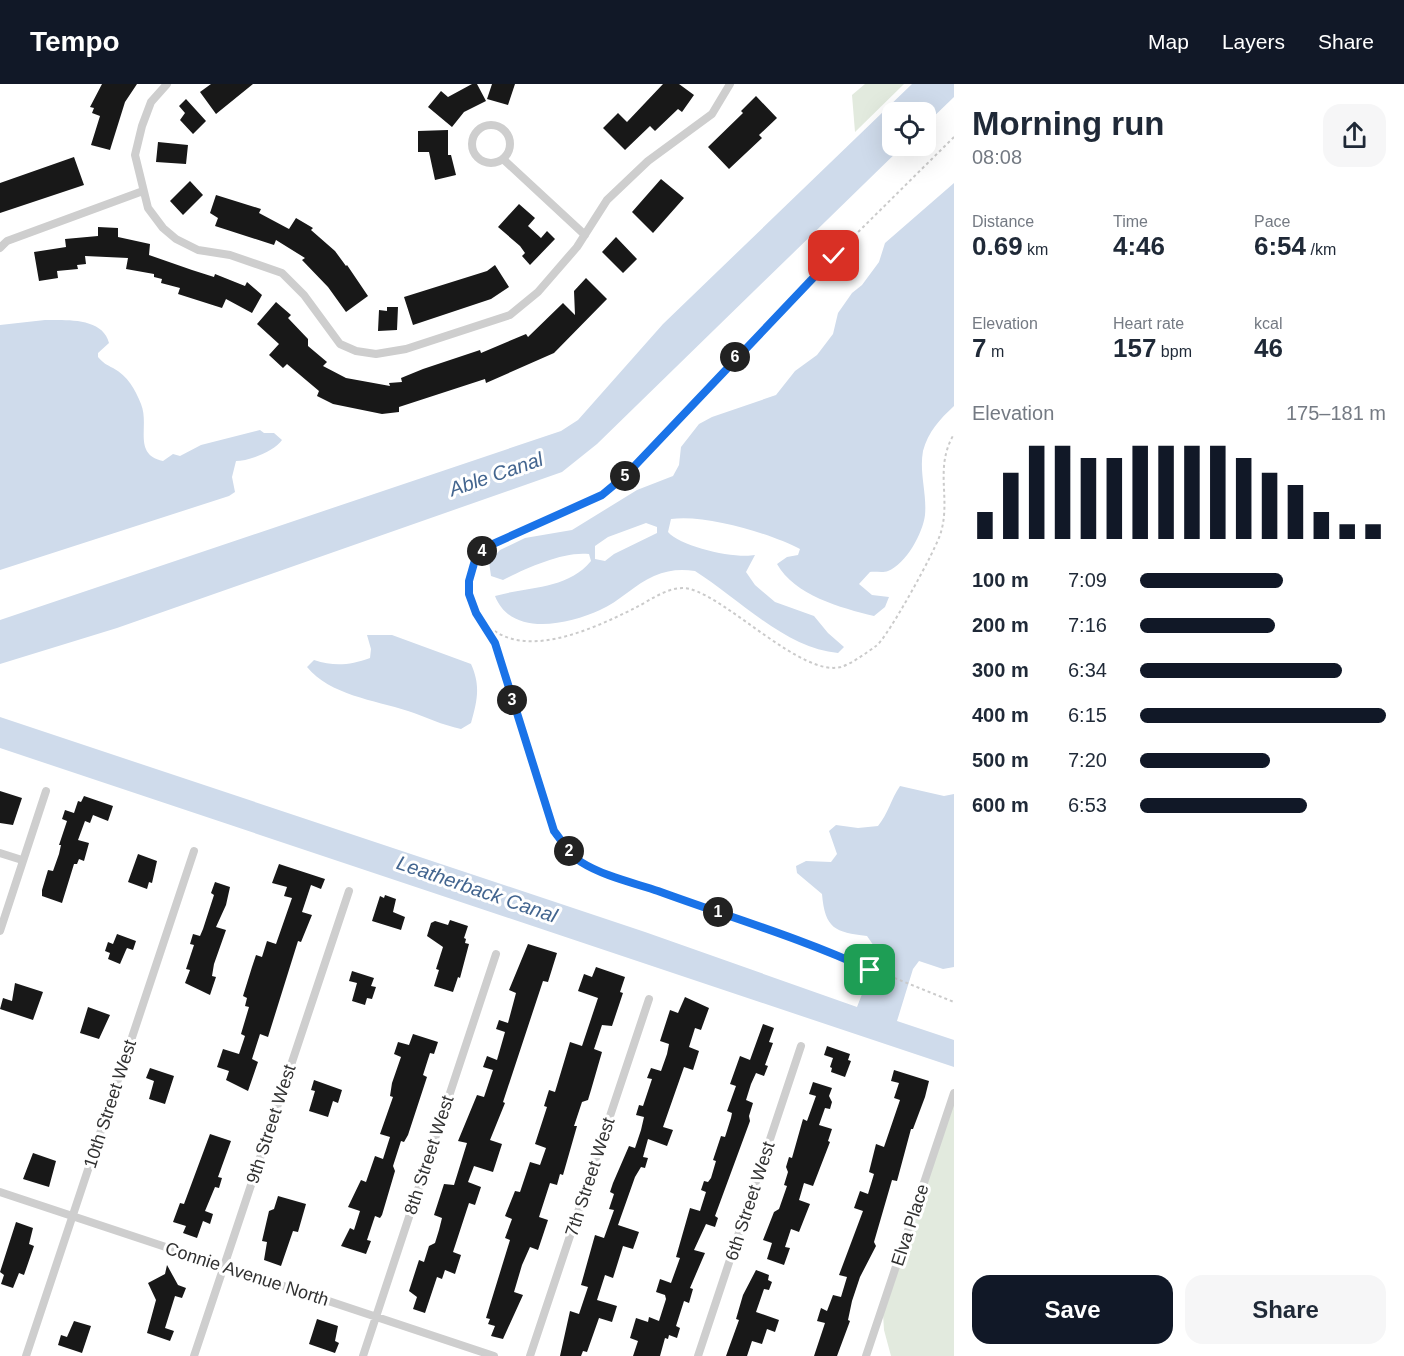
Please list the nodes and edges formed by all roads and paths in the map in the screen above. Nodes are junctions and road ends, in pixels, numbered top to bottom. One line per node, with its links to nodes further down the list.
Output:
1 (167, 84): 5 (street)
2 (730, 84): 6 (street)
3 (954, 137): 9 (path)
4 (503, 159): 4 (street); 6 (street)
5 (143, 191): 6 (street); 7 (street)
6 (585, 235)
7 (0, 248)
8 (954, 434): 9 (path)
9 (486, 626): 18 (path)
10 (46, 791): 13 (street)
11 (194, 851): 22 (street, 10th Street West)
12 (0, 853): 13 (street)
13 (22, 860): 15 (street)
14 (349, 891): 23 (street, 9th Street West)
15 (0, 931)
16 (496, 954): 24 (street, 8th Street West)
17 (649, 999): 29 (street, 7th Street West)
18 (954, 1002)
19 (801, 1046): 30 (street, 6th Street West)
20 (954, 1094): 31 (street, Elva Place)
21 (0, 1192): 22 (street, Connie Avenue North)
22 (74, 1216): 23 (street, Connie Avenue North); 25 (street, 10th Street West)
23 (225, 1267): 24 (street, Connie Avenue North); 26 (street, 9th Street West)
24 (376, 1317): 27 (street, 8th Street West); 28 (street, Connie Avenue North)
25 (26, 1356)
26 (194, 1356)
27 (363, 1356)
28 (494, 1356)
29 (530, 1356)
30 (698, 1356)
31 (866, 1356)

